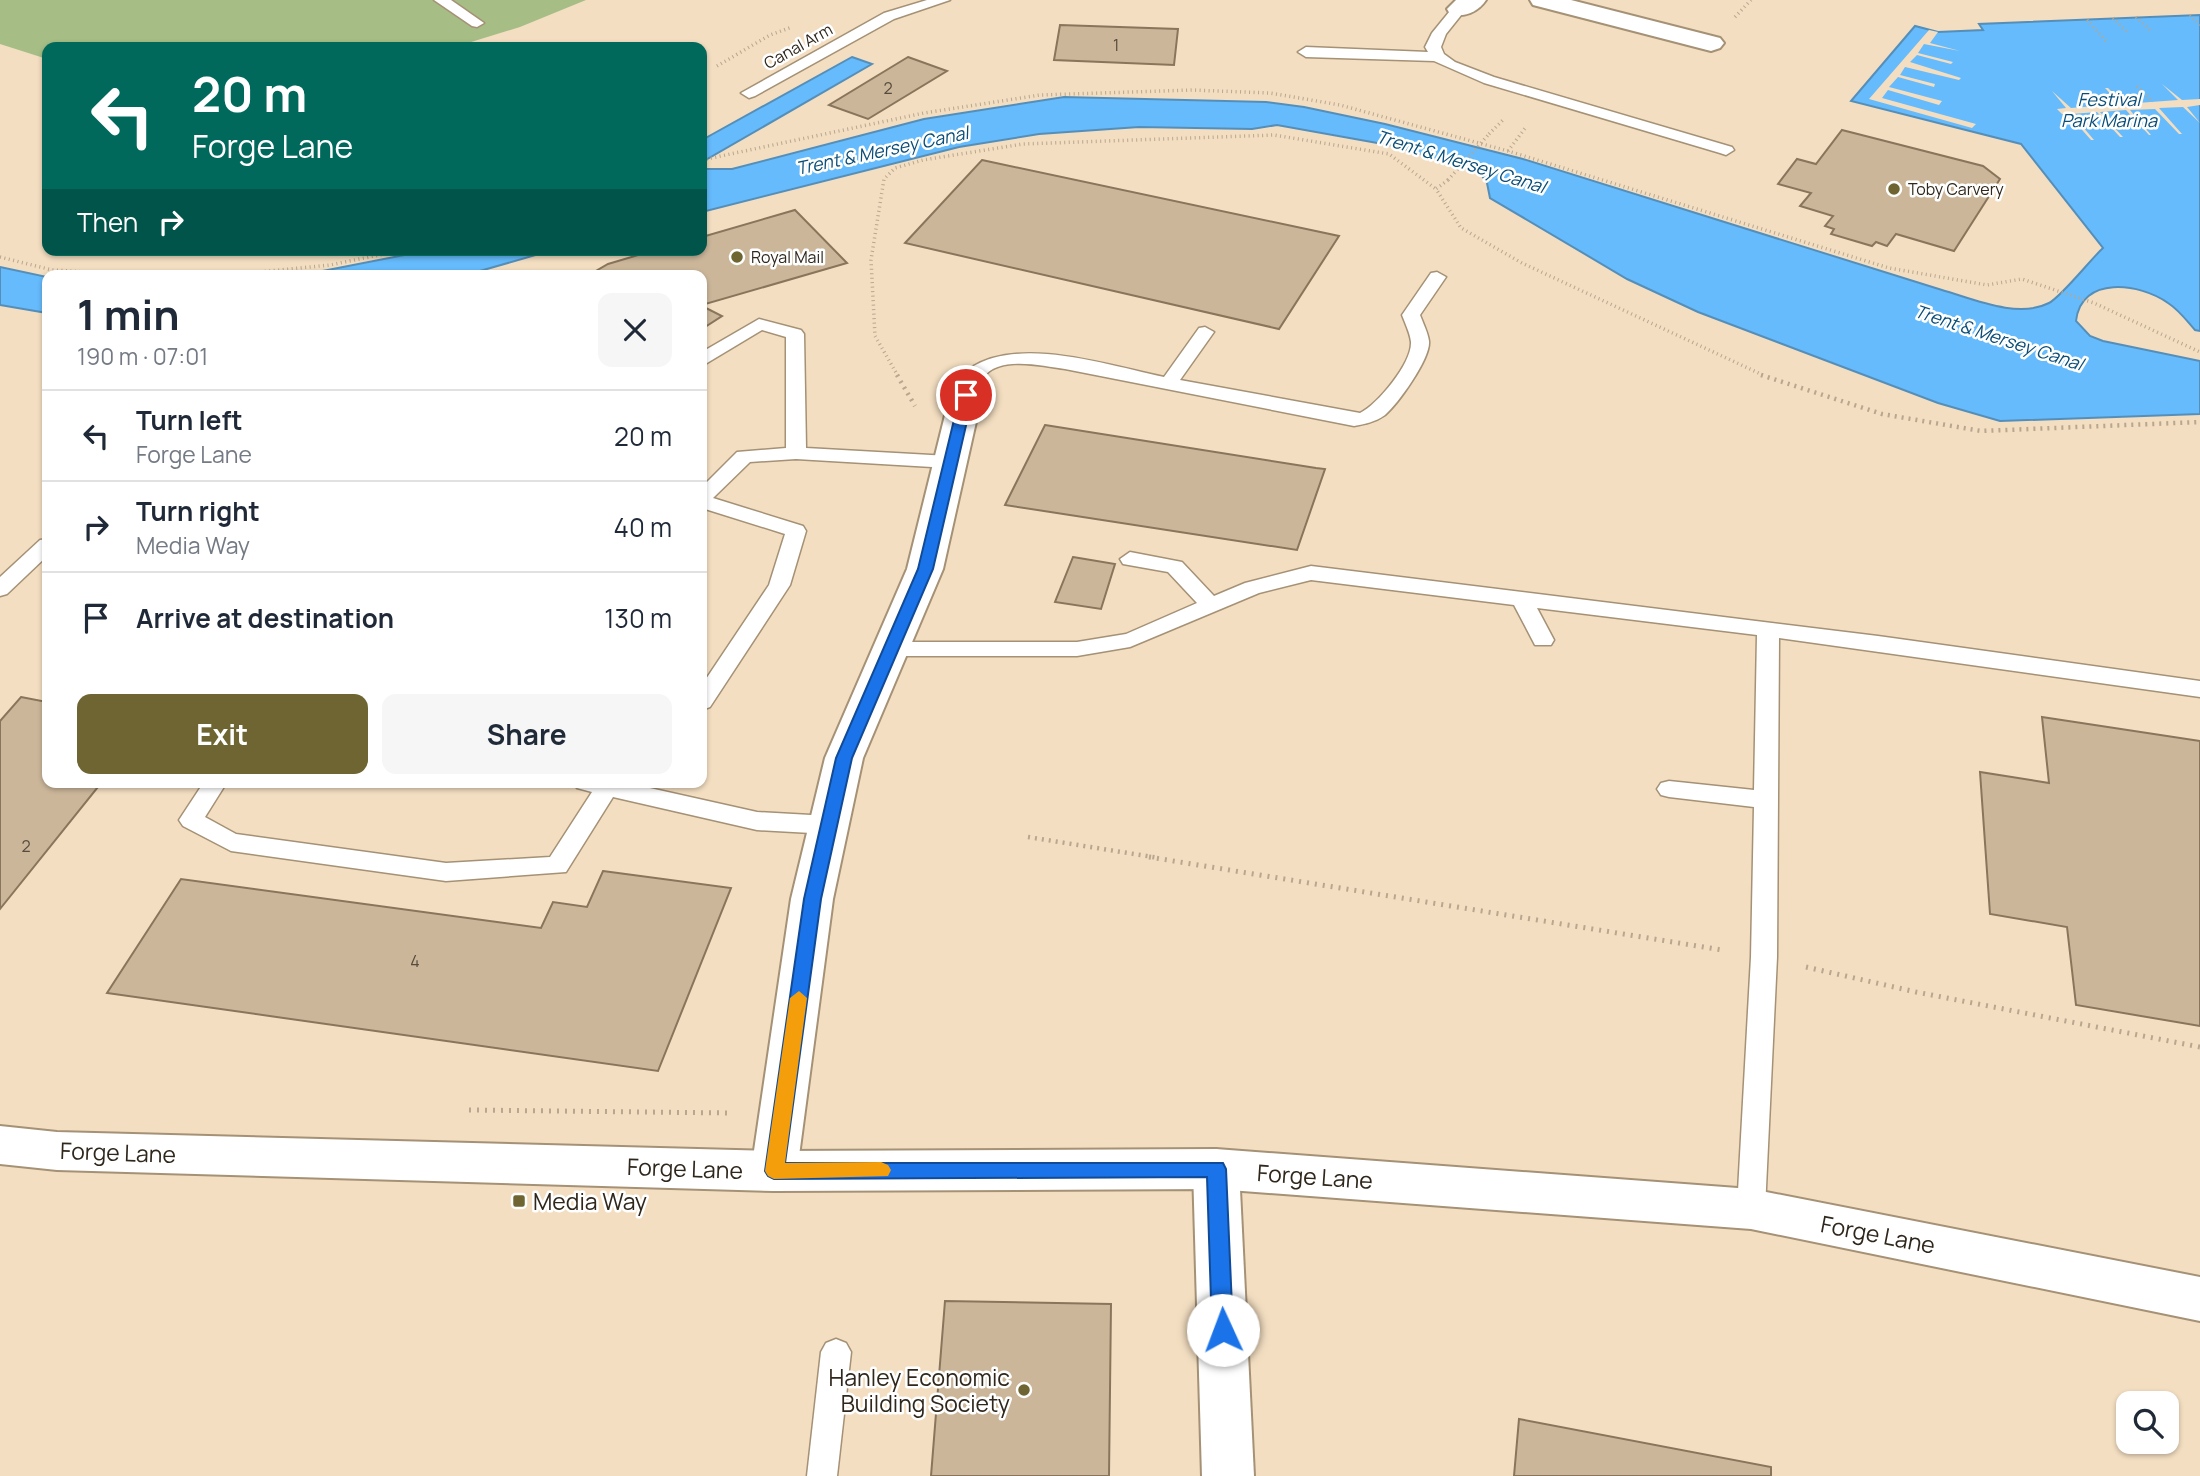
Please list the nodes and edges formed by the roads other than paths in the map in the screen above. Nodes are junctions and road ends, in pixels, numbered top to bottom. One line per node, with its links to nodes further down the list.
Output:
1 (441, 0): 5 (lane)
2 (943, 0): 9 (lane, Canal Arm)
3 (1542, 0): 6 (street)
4 (1466, 5): 8 (lane)
5 (477, 23)
6 (1711, 43)
7 (1306, 52): 8 (lane)
8 (1437, 57): 10 (lane)
9 (749, 93)
10 (1726, 149)
11 (1437, 277): 14 (lane)
12 (1205, 332): 14 (lane)
13 (707, 357): 16 (lane)
14 (1168, 384): 15 (lane)
15 (964, 402): 17 (street)
16 (796, 453): 17 (lane); 18 (lane)
17 (949, 462): 27 (street)
18 (707, 494)
19 (707, 501): 29 (lane)
20 (42, 550): 22 (lane)
21 (1130, 559): 24 (lane)
22 (0, 589)
23 (1522, 599): 24 (lane); 25 (lane); 26 (lane)
24 (1210, 606): 27 (lane)
25 (1768, 629): 28 (lane); 34 (lane)
26 (1543, 640)
27 (893, 649): 35 (street)
28 (2200, 689)
29 (707, 694)
30 (212, 788): 31 (lane)
31 (595, 788)
32 (609, 788): 35 (lane)
33 (1669, 789): 34 (lane)
34 (1765, 800): 39 (lane)
35 (829, 825): 38 (street)
36 (0, 1145): 38 (street, Forge Lane)
37 (1216, 1169): 38 (street, Forge Lane); 39 (street, Forge Lane); 43 (street)
38 (774, 1171)
39 (1751, 1209): 40 (street, Forge Lane)
40 (2200, 1299)
41 (836, 1352): 42 (lane)
42 (822, 1476)
43 (1228, 1476)

